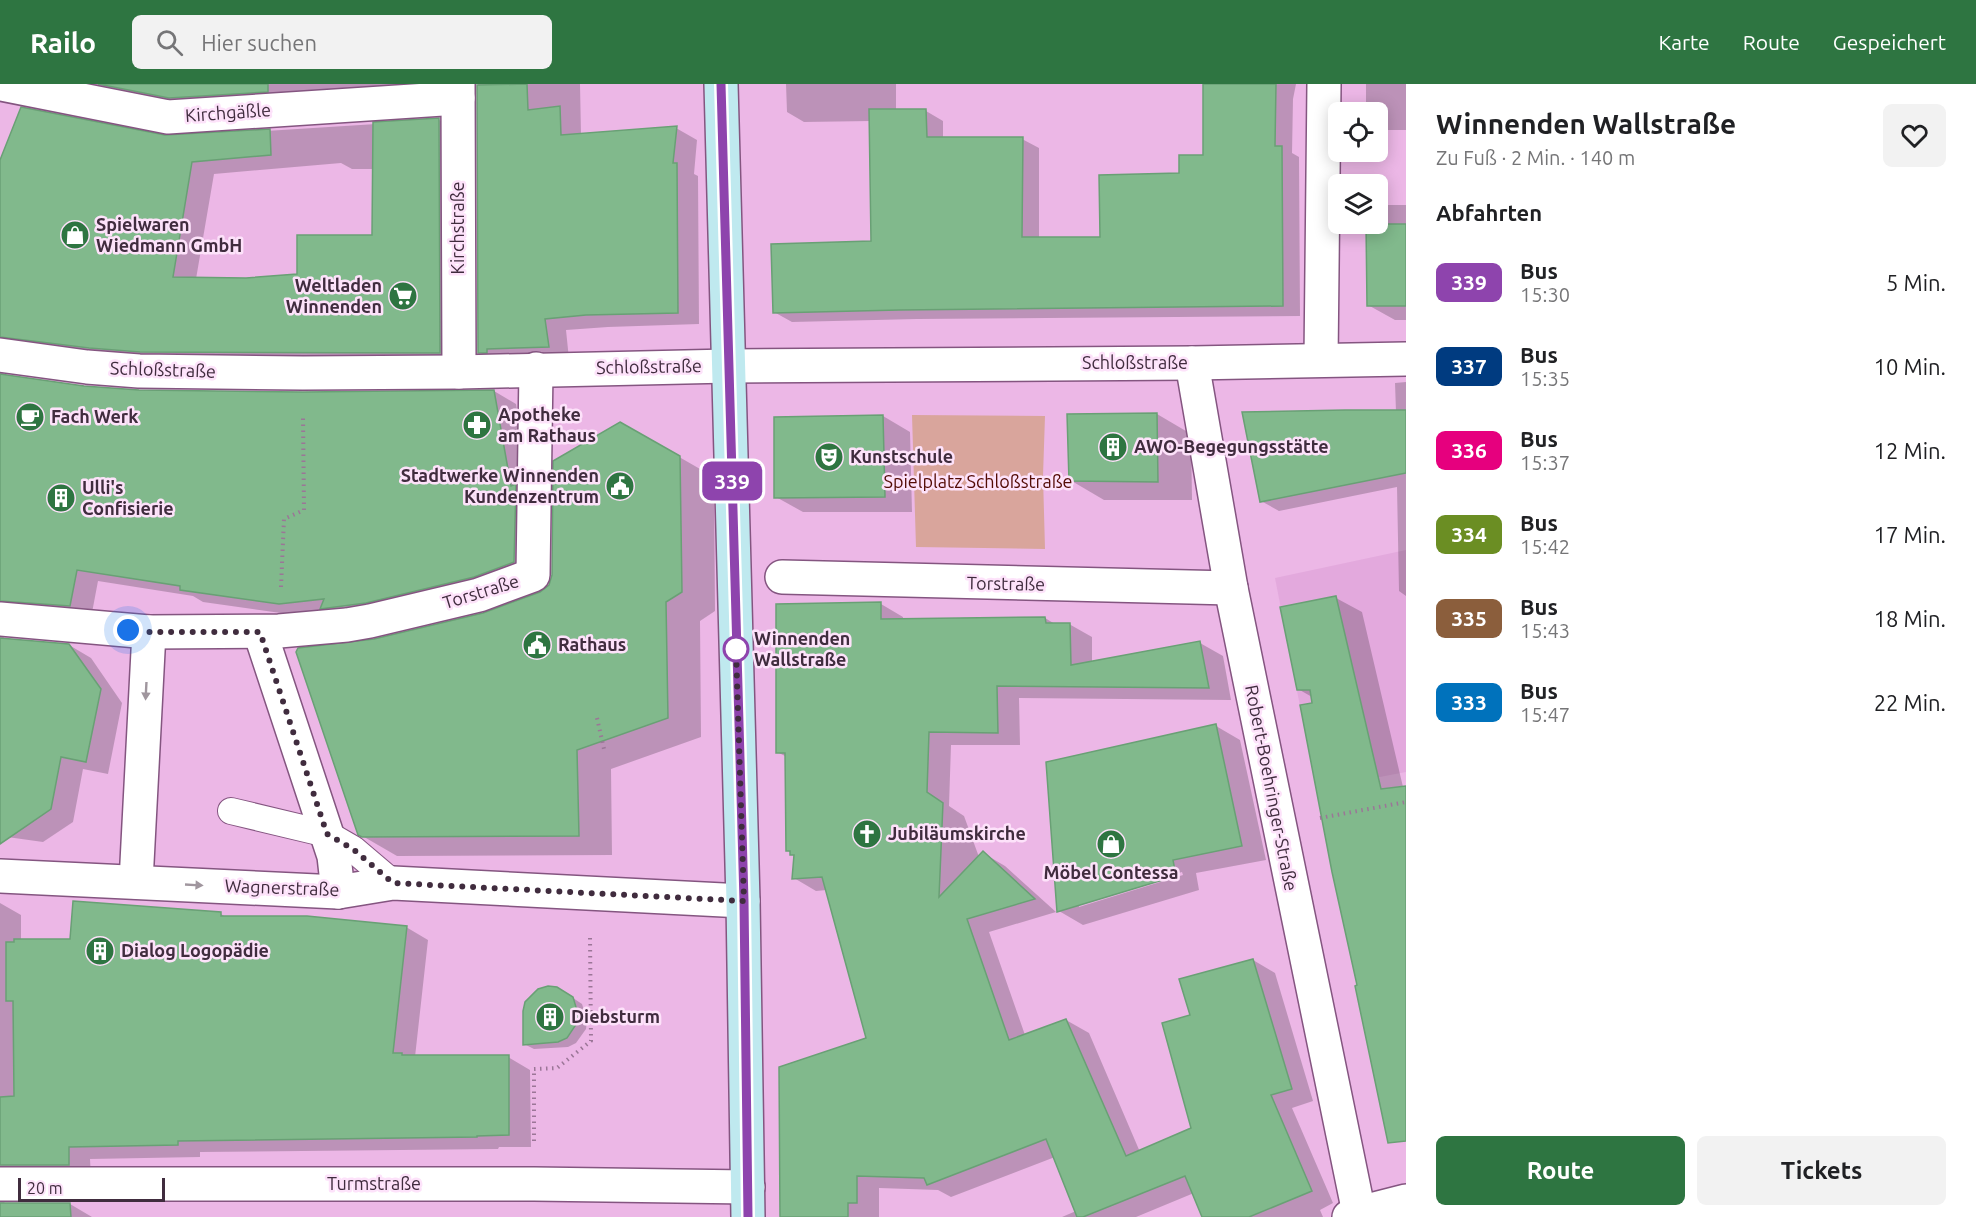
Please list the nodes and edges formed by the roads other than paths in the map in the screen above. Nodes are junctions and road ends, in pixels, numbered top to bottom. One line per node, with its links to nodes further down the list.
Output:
1 (1, 84): 4 (street, Kirchgäßle)
2 (721, 84): 9 (street)
3 (1324, 84): 7 (street)
4 (458, 91): 11 (street, Kirchstraße)
5 (0, 355): 11 (street, Schloßstraße)
6 (1406, 359): 7 (street, Schloßstraße)
7 (1321, 360): 8 (street, Schloßstraße)
8 (1192, 363): 9 (street, Schloßstraße); 13 (street, Robert-Boehringer-Straße)
9 (729, 366): 10 (street, Schloßstraße); 23 (street)
10 (536, 369): 11 (street, Schloßstraße); 15 (street, Torstraße)
11 (459, 372)
12 (782, 577): 13 (street, Torstraße)
13 (1231, 588): 27 (street, Robert-Boehringer-Straße)
14 (0, 619): 16 (street, Torstraße)
15 (269, 631): 16 (street, Torstraße); 18 (street)
16 (149, 632): 20 (street, one-way to 20)
17 (231, 811): 18 (lane)
18 (330, 845): 21 (lane); 22 (street)
19 (0, 876): 20 (street, Wagnerstraße)
20 (136, 882): 22 (street, Wagnerstraße, one-way to 22)
21 (393, 883): 22 (street, Wagnerstraße); 23 (street, Wagnerstraße)
22 (338, 892)
23 (744, 901): 25 (street)
24 (0, 1184): 25 (street, Turmstraße)
25 (748, 1202)
26 (1406, 1202): 27 (street)
27 (1354, 1215)

